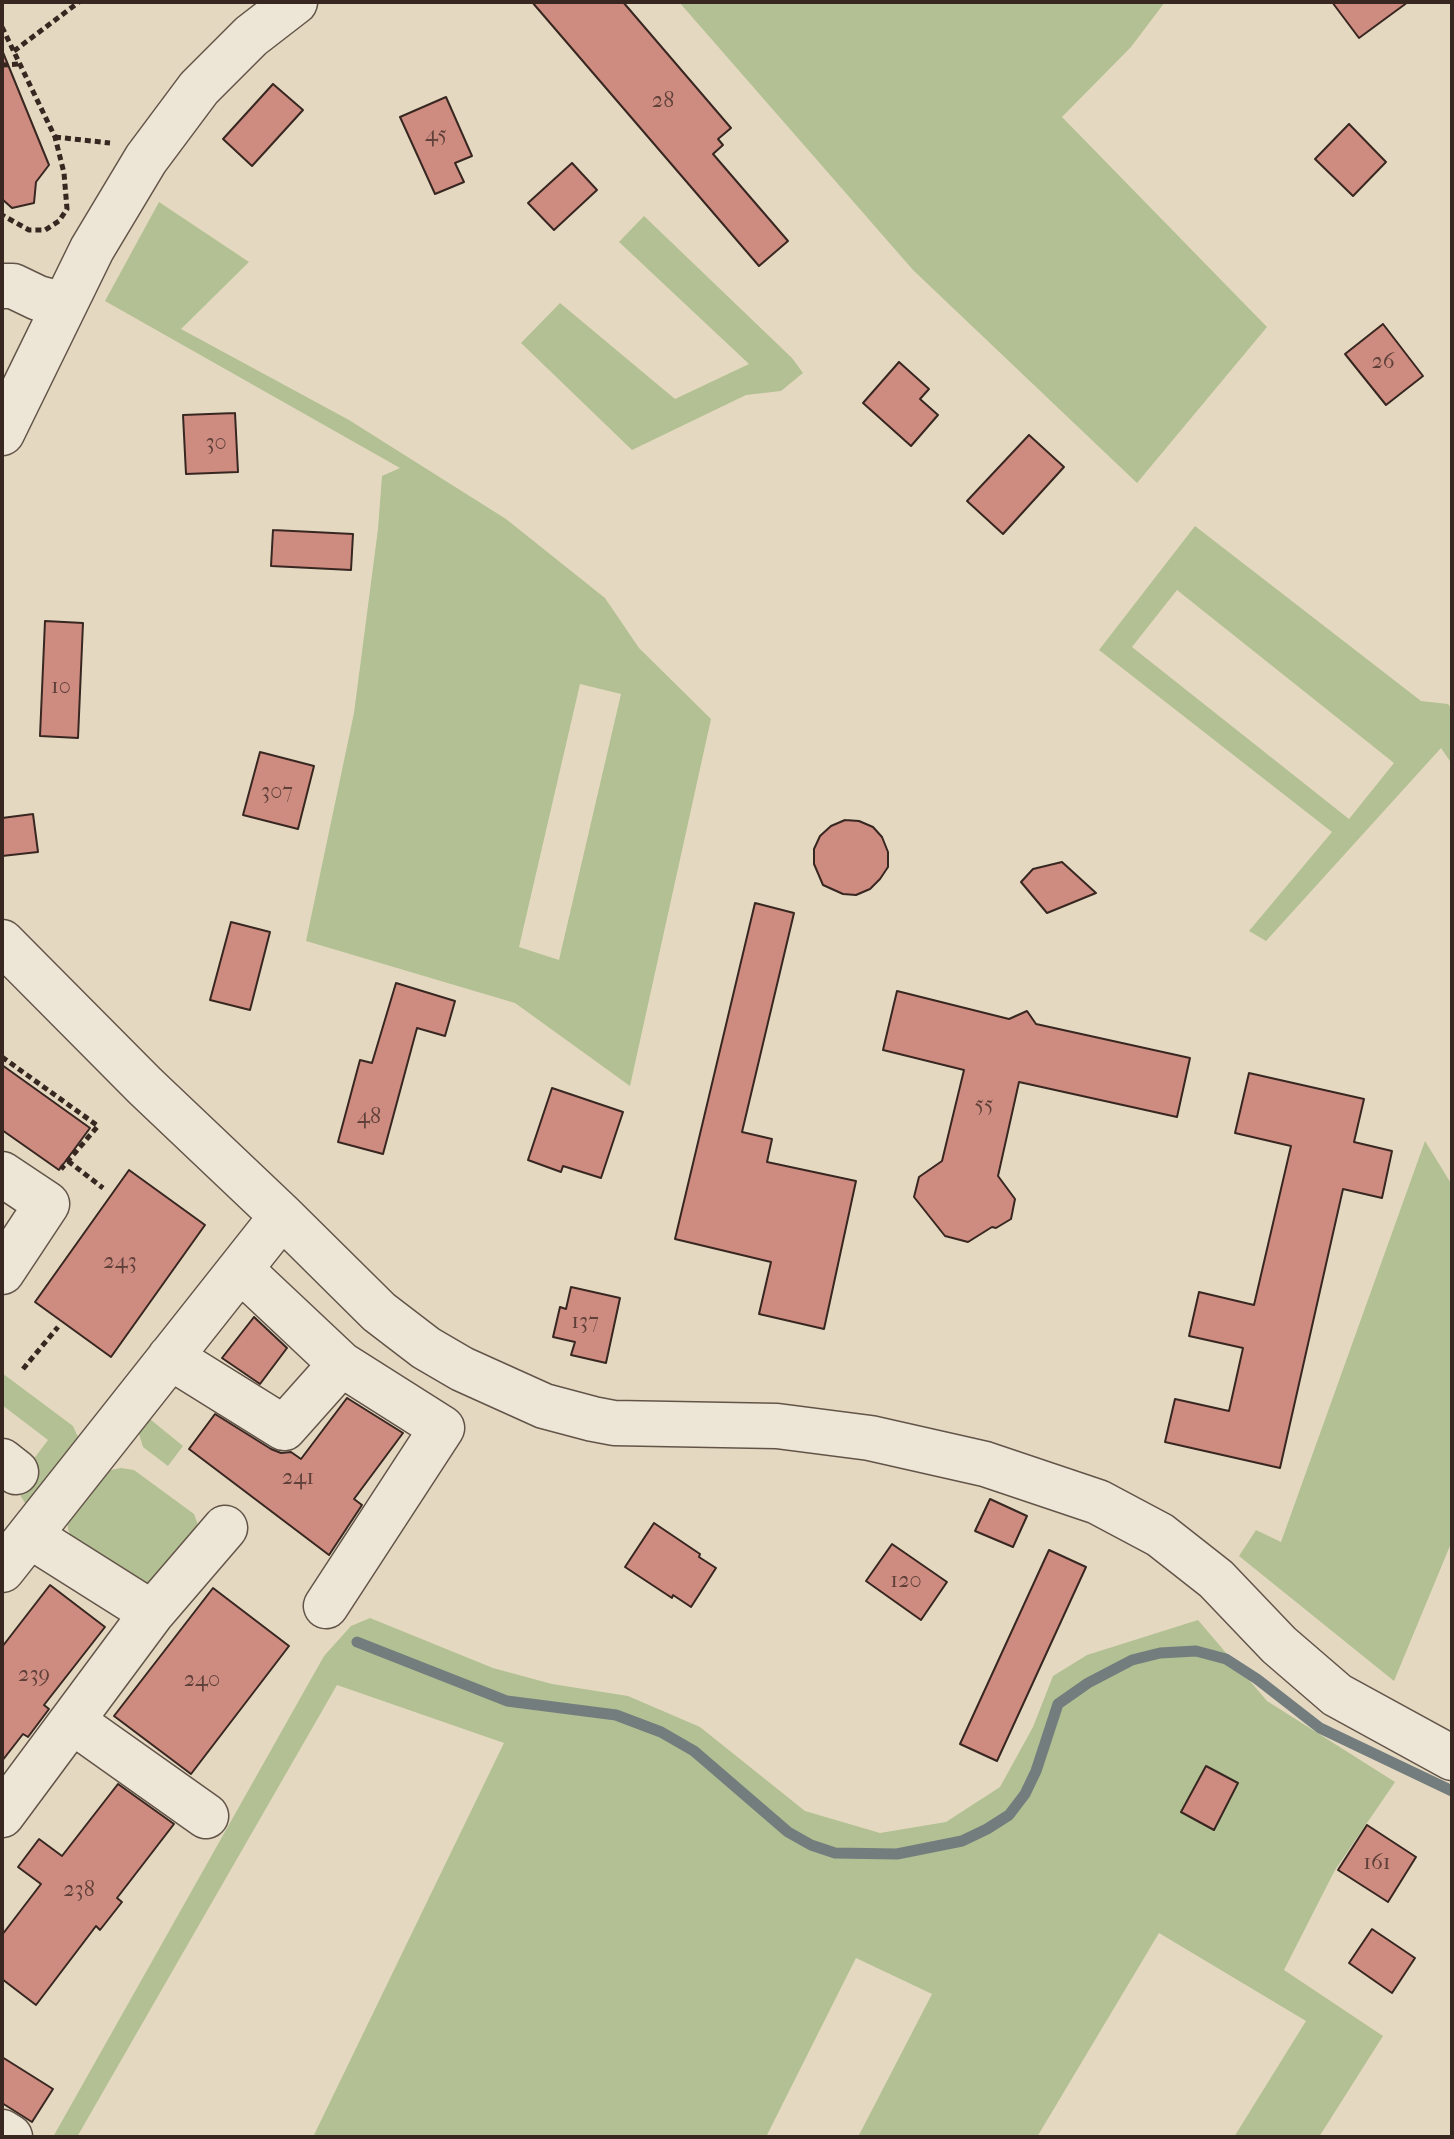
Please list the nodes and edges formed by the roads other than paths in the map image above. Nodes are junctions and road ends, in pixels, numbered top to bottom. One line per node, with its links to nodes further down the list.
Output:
1 (295, 2): 3 (street)
2 (2, 286): 3 (street)
3 (64, 305): 4 (street)
4 (2, 433)
5 (2, 942): 7 (street)
6 (19, 1186): 9 (street)
7 (282, 1216): 8 (street); 18 (street)
8 (240, 1269): 10 (street); 11 (street)
9 (2, 1272)
10 (170, 1357): 11 (street); 13 (street)
11 (341, 1364): 15 (street)
12 (225, 1528): 16 (street)
13 (30, 1536): 14 (street); 16 (street)
14 (2, 1570)
15 (326, 1606)
16 (152, 1613): 17 (street)
17 (72, 1721): 19 (street); 20 (street)
18 (1452, 1758)
19 (2, 1815)
20 (206, 1816)
21 (2, 2132): 22 (street)
22 (10, 2137)

